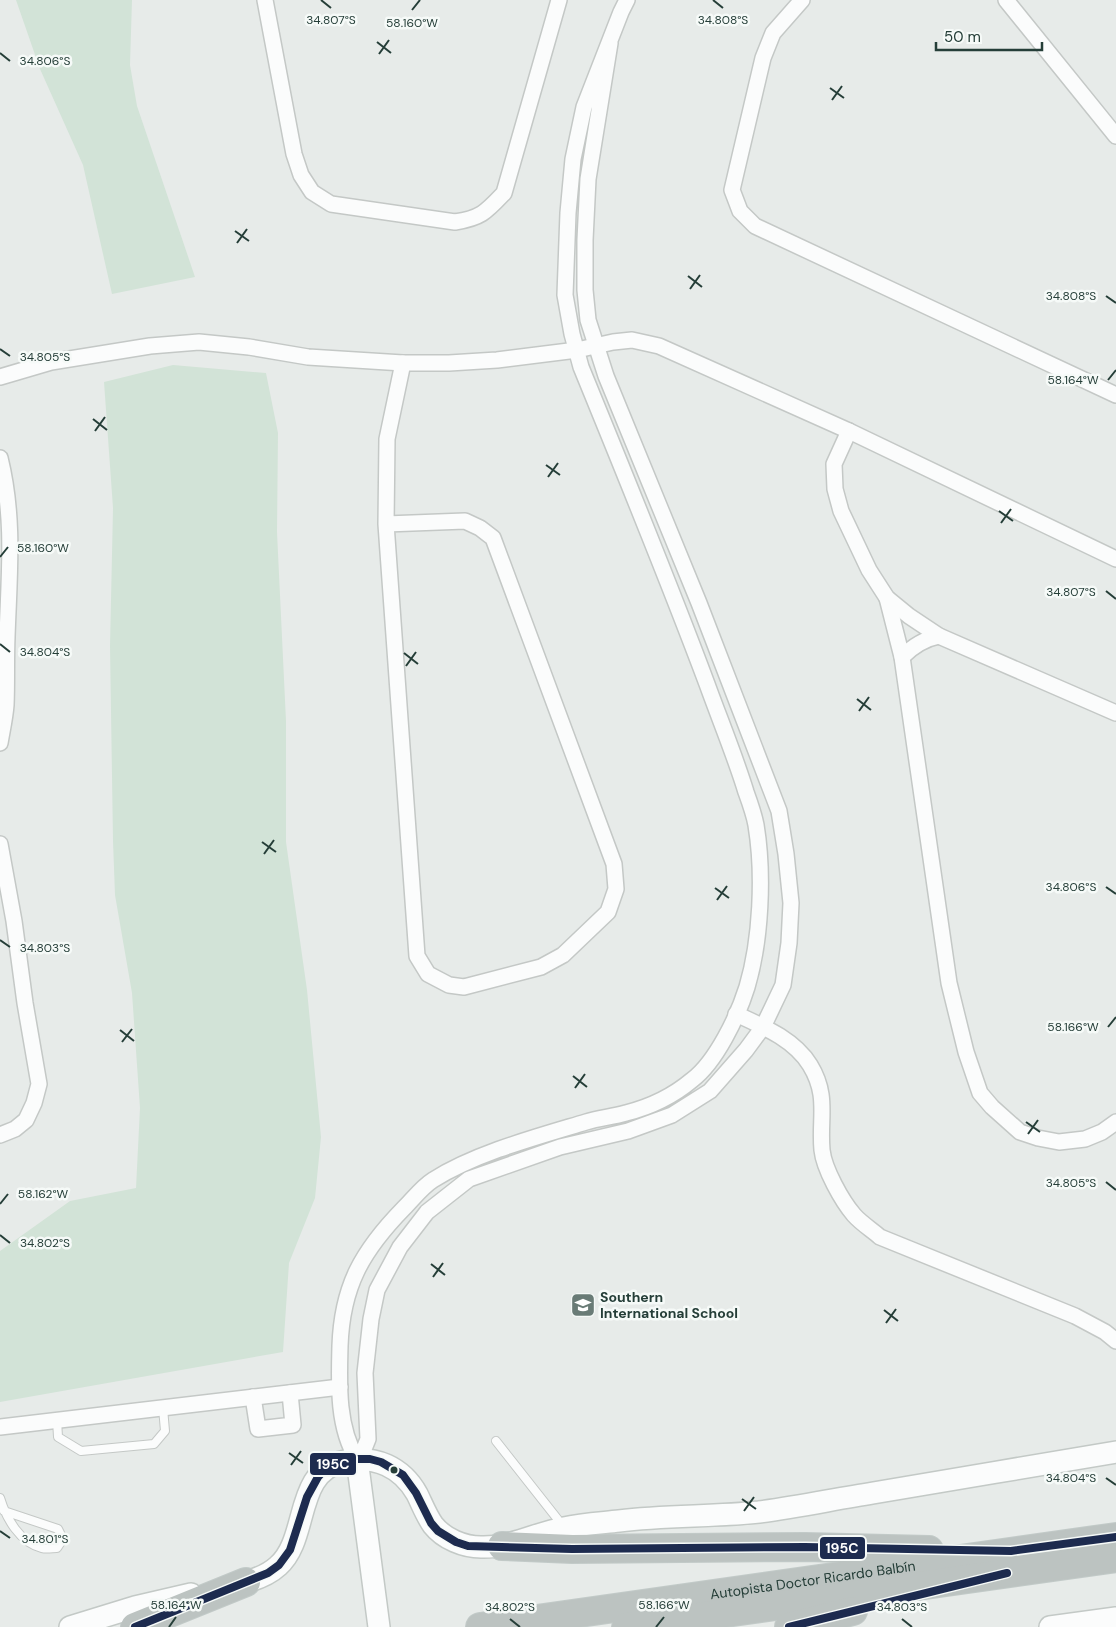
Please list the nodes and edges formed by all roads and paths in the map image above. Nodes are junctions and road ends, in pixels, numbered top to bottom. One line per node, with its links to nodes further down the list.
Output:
1 (266, 0): 2 (street)
2 (559, 0)
3 (627, 0): 6 (street)
4 (802, 0): 12 (street)
5 (1006, 0): 7 (street)
6 (610, 43): 8 (street); 9 (street)
7 (1116, 136)
8 (596, 346): 9 (street); 13 (street); 25 (street)
9 (577, 350): 10 (street); 24 (street)
10 (403, 363): 11 (street); 16 (street)
11 (0, 376)
12 (1116, 395)
13 (849, 431): 17 (street); 18 (street)
14 (0, 458): 15 (street)
15 (5, 522): 22 (street)
16 (386, 524): 16 (street)
17 (1116, 559)
18 (888, 598): 19 (street); 20 (street)
19 (939, 636): 20 (street); 21 (street)
20 (902, 656): 26 (street)
21 (1116, 713)
22 (0, 743)
23 (0, 844): 27 (street)
24 (736, 1014): 25 (street); 30 (street)
25 (763, 1027): 28 (street); 29 (street)
26 (1116, 1122)
27 (0, 1135)
28 (1116, 1342)
29 (365, 1372): 30 (street); 38 (street)
30 (340, 1380): 31 (street); 38 (street)
31 (290, 1393): 32 (street); 32 (street)
32 (253, 1397): 33 (street)
33 (163, 1408): 34 (street); 34 (lane)
34 (57, 1420): 35 (street)
35 (0, 1427)
36 (496, 1441): 42 (lane)
37 (1116, 1452): 42 (street)
38 (357, 1459): 43 (street); 47 (street); 49 (street)
39 (0, 1498): 40 (lane)
40 (4, 1511): 40 (lane)
41 (1116, 1537): 44 (highway, Autopista Doctor Ricardo Balbín)
42 (568, 1538): 43 (highway); 44 (highway)
43 (502, 1546)
44 (1010, 1552): 52 (highway, Autopista Doctor Ricardo Balbín)
45 (1116, 1558): 46 (highway, Autopista Doctor Ricardo Balbín)
46 (994, 1575): 53 (highway, Autopista Doctor Ricardo Balbín); 54 (highway)
47 (246, 1582): 50 (highway)
48 (1116, 1618): 55 (street)
49 (377, 1619)
50 (138, 1620): 51 (street)
51 (70, 1627)
52 (480, 1627)
53 (626, 1627)
54 (789, 1627)
55 (1050, 1627)

